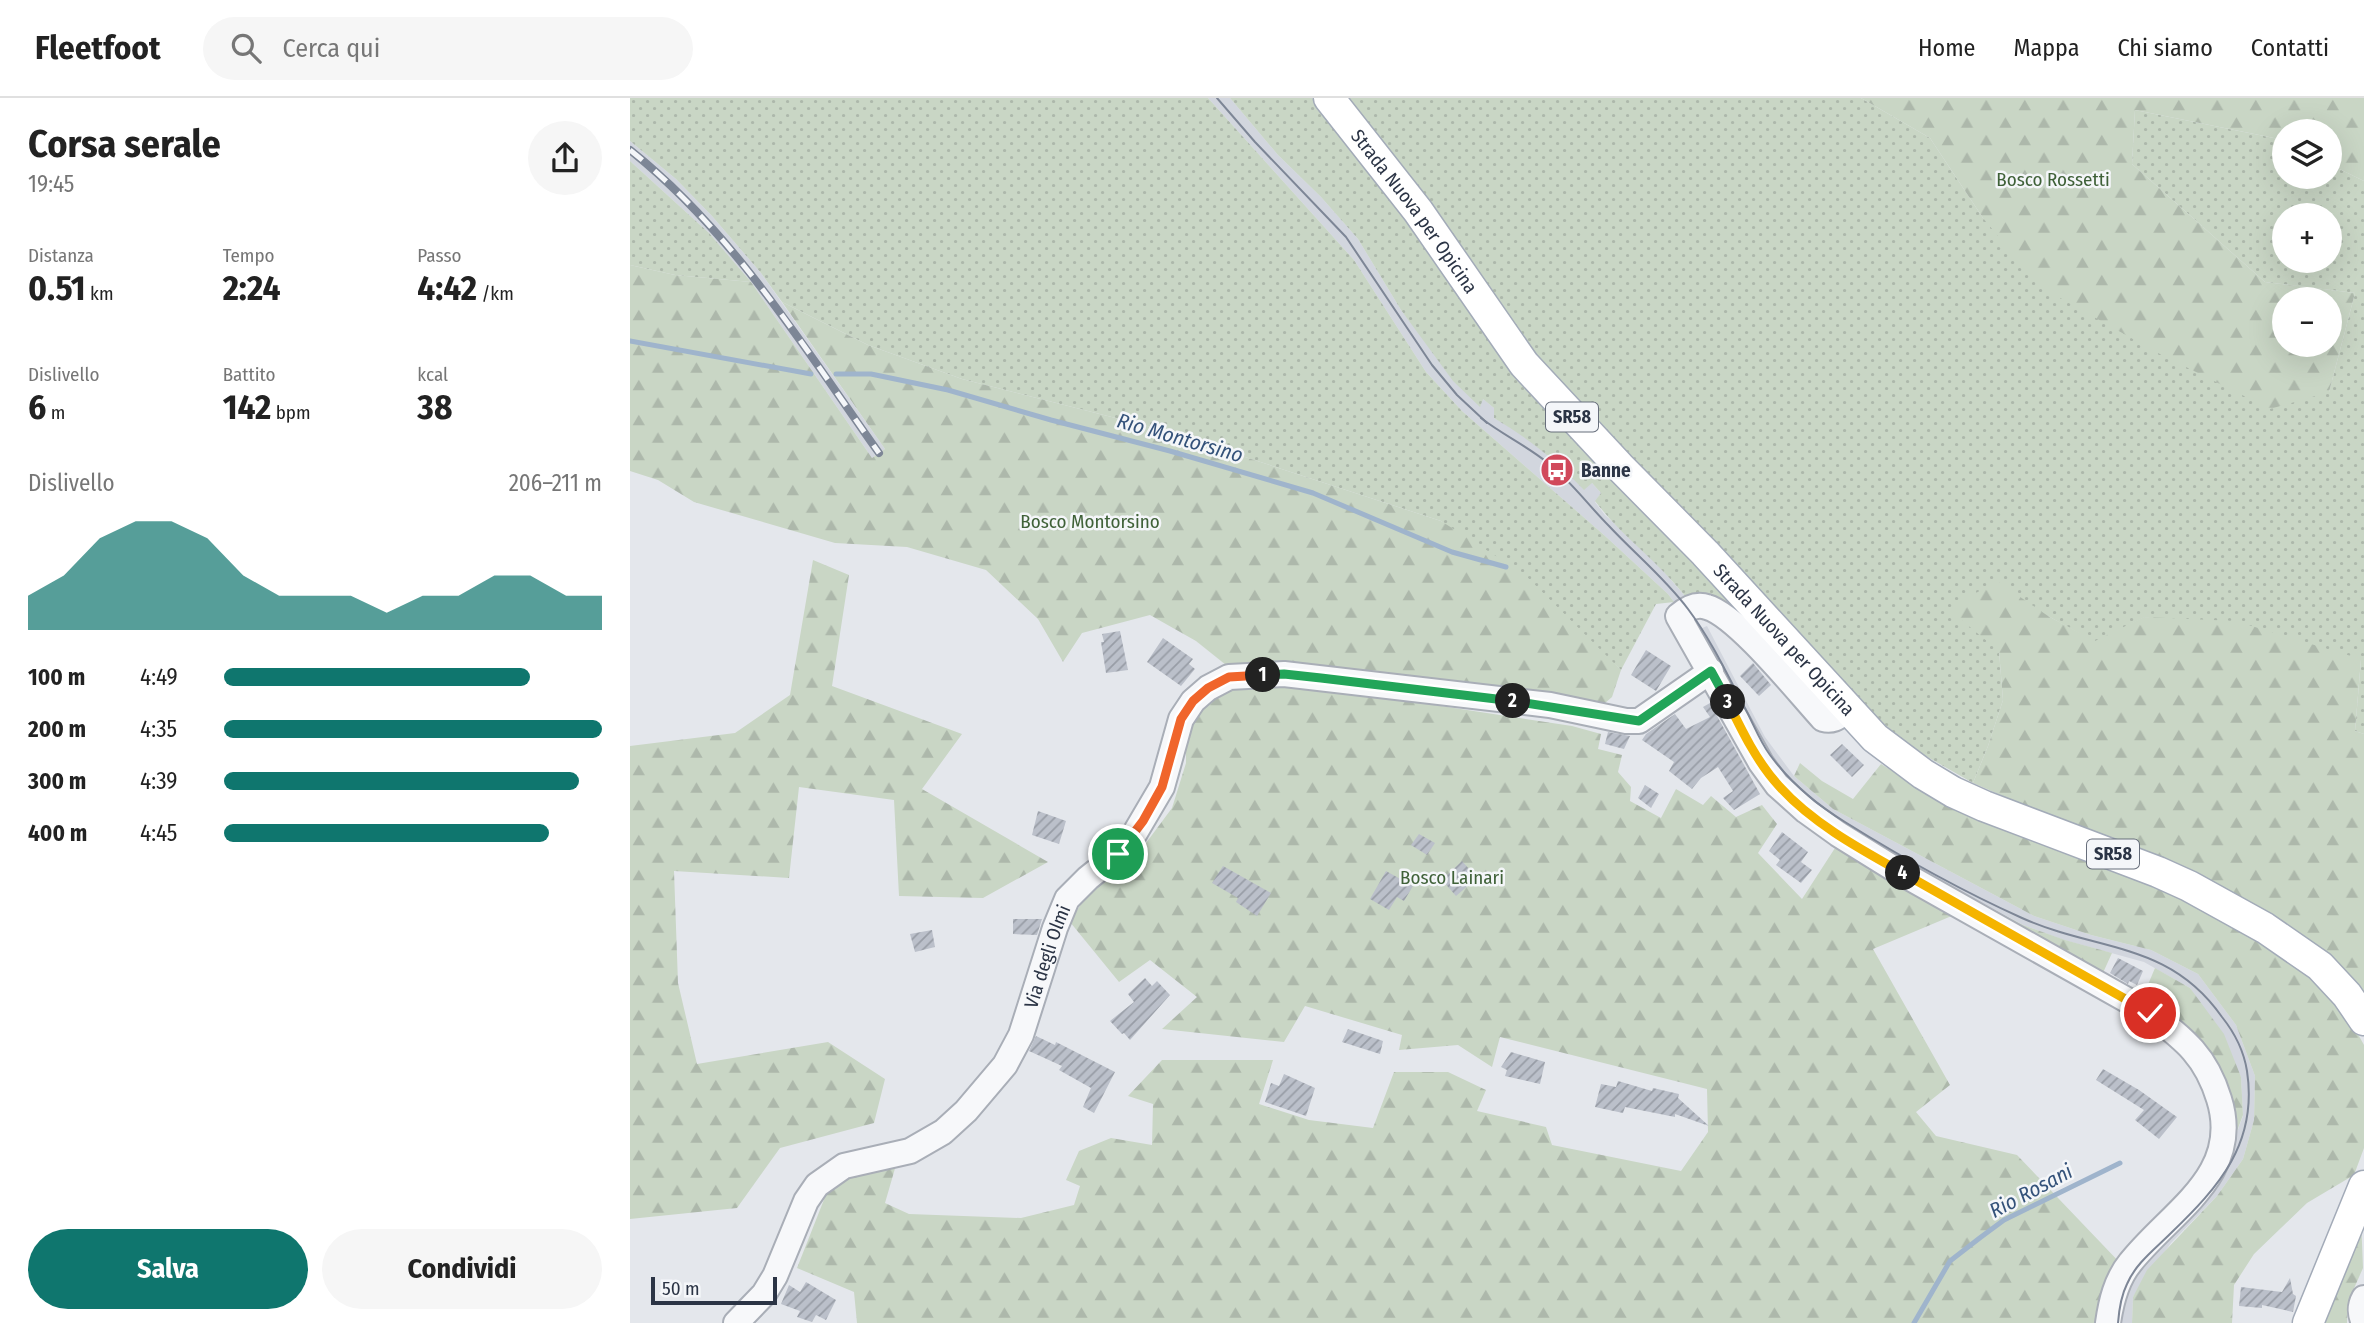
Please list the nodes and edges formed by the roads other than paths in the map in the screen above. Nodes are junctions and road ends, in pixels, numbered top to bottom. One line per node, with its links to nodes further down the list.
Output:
1 (1329, 98): 3 (main road, Strada Nuova per Opicina / SR58)
2 (1711, 671): 3 (street); 7 (street, Via degli Olmi); 8 (street)
3 (1847, 710): 4 (main road, Strada Nuova per Opicina / SR58)
4 (2364, 1020)
5 (2364, 1187): 9 (main road)
6 (2364, 1298): 10 (street)
7 (736, 1323)
8 (2108, 1323)
9 (2308, 1323)
10 (2364, 1323)

